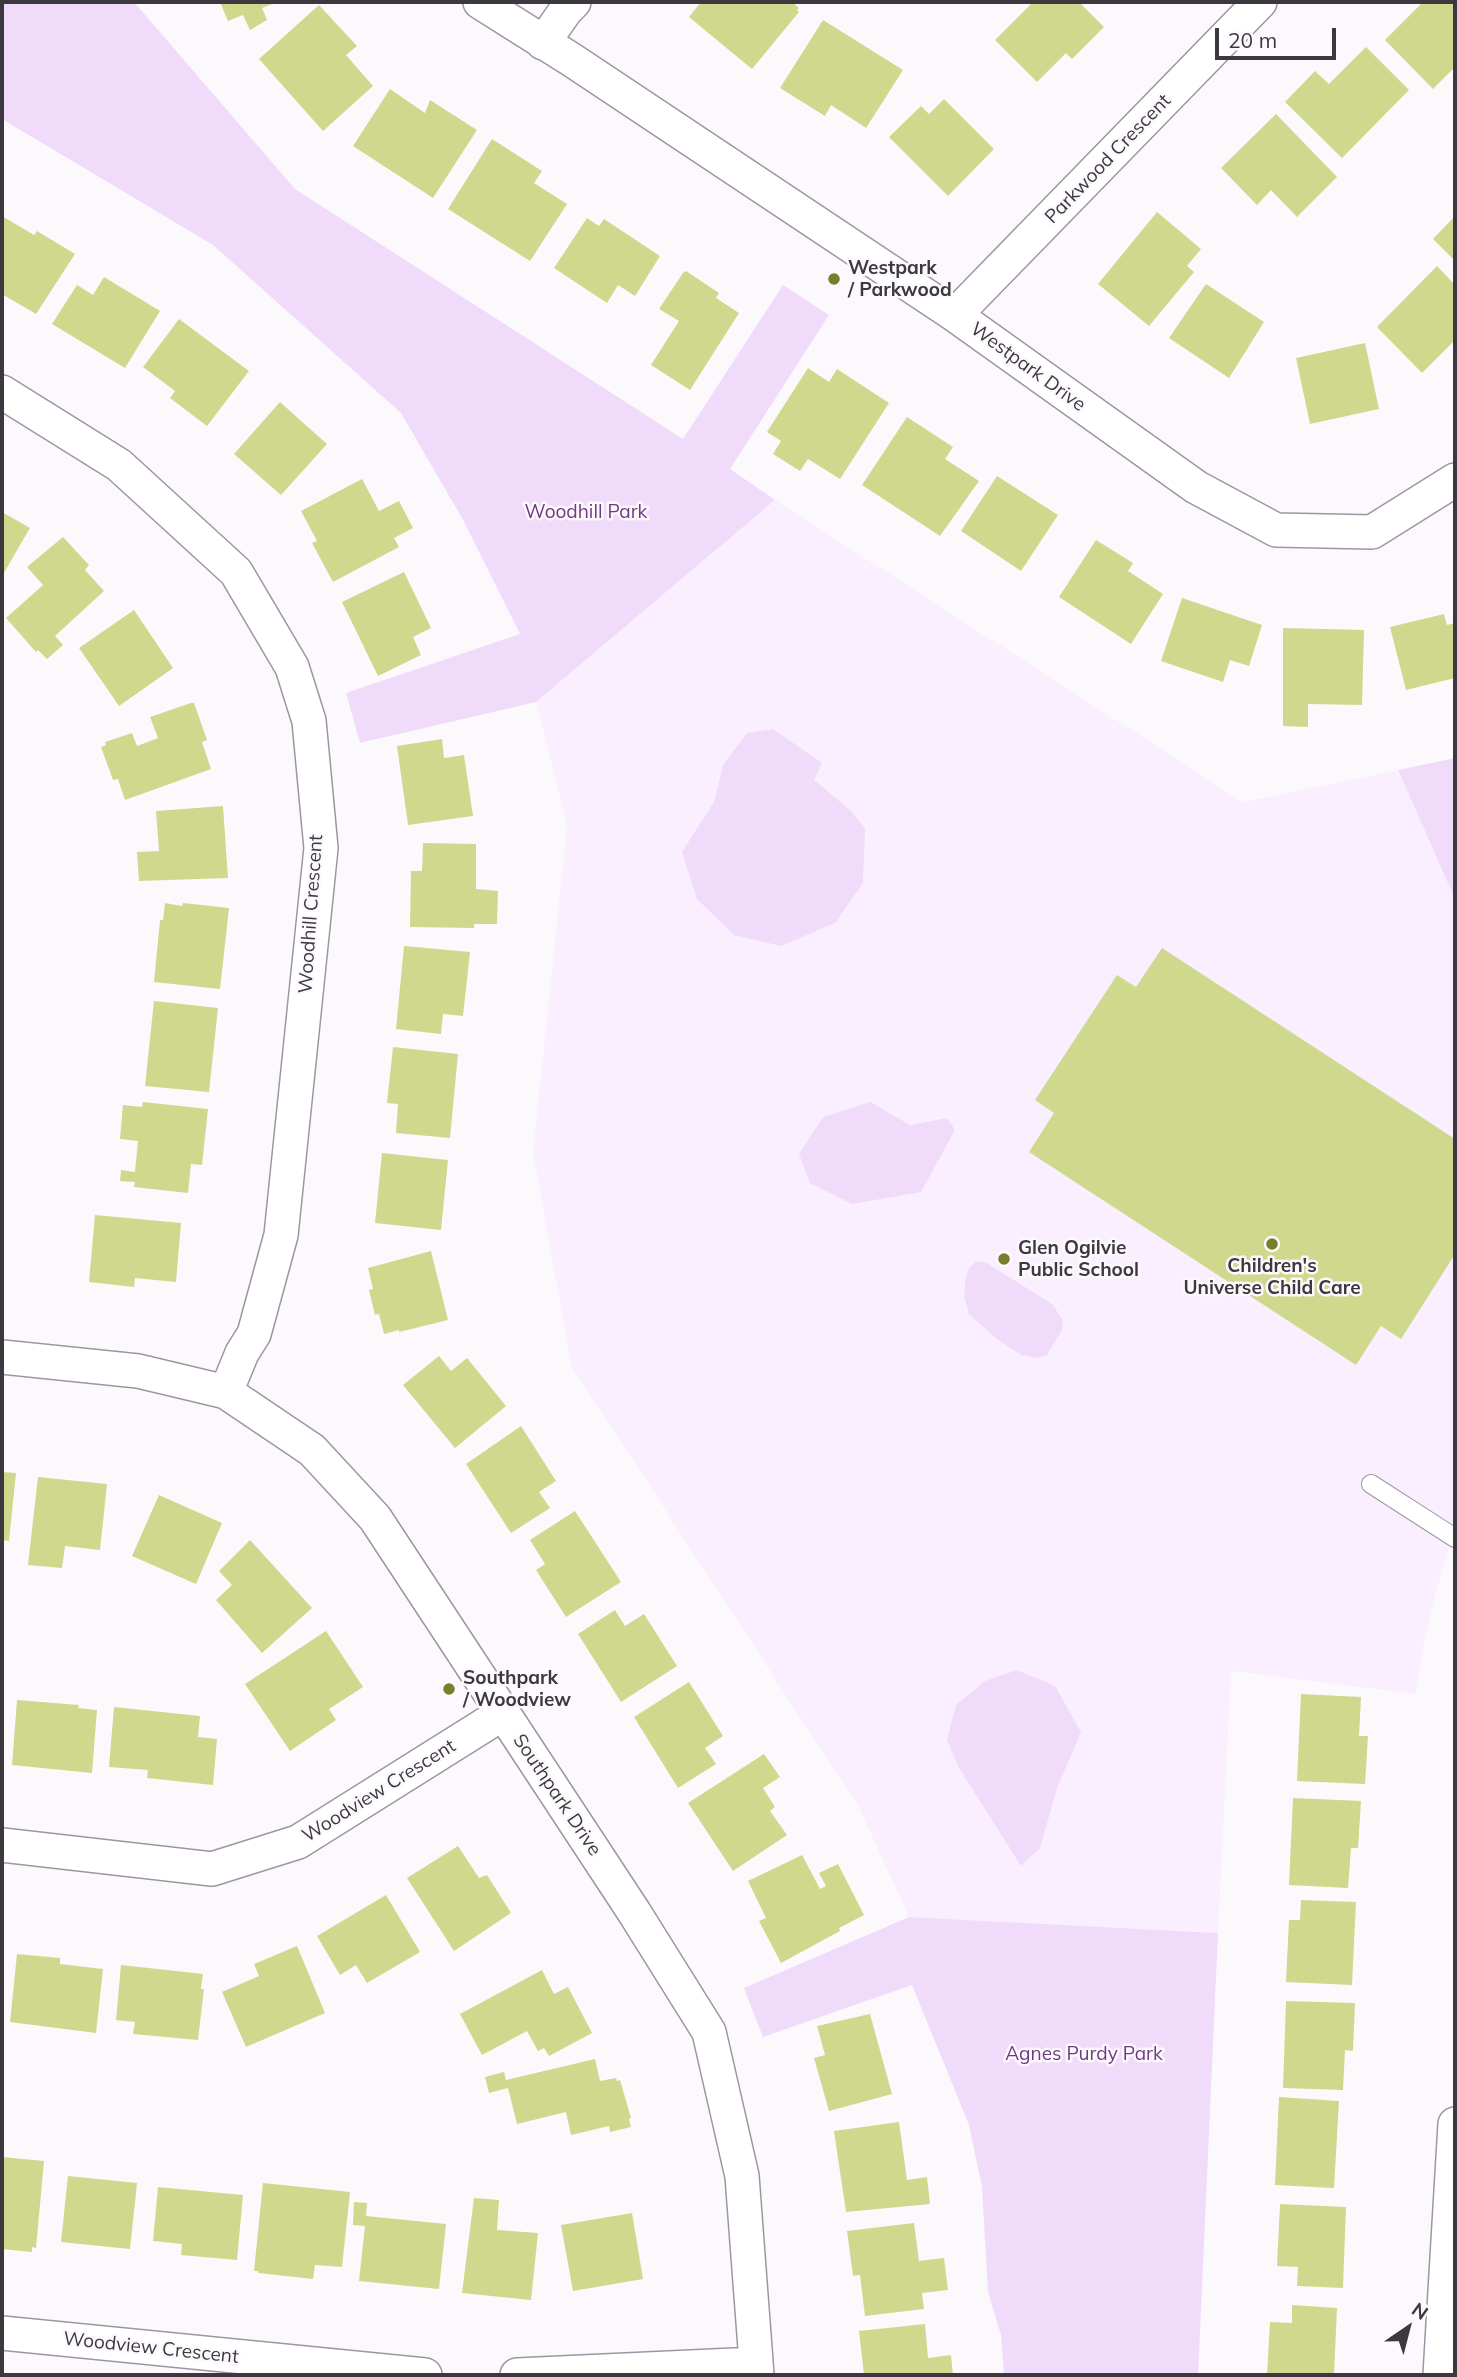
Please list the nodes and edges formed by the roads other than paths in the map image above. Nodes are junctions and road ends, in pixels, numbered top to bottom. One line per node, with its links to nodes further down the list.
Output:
1 (480, 2): 4 (street, Westpark Drive)
2 (574, 2): 4 (street)
3 (1260, 2): 5 (street, Parkwood Crescent)
4 (543, 43): 5 (street, Westpark Drive)
5 (955, 315): 7 (street, Westpark Drive)
6 (2, 392): 9 (street, Woodhill Crescent)
7 (1455, 480)
8 (2, 1357): 9 (street, Southpark Drive)
9 (226, 1392): 12 (street, Southpark Drive)
10 (1371, 1484): 11 (lane)
11 (1455, 1538)
12 (502, 1714): 13 (street, Woodview Crescent); 17 (street, Southpark Drive)
13 (2, 1845)
14 (1455, 2124): 15 (street)
15 (1452, 2237): 20 (street)
16 (2, 2333): 18 (street, Woodview Crescent)
17 (757, 2370): 19 (street)
18 (425, 2375)
19 (517, 2375)
20 (1440, 2375)

